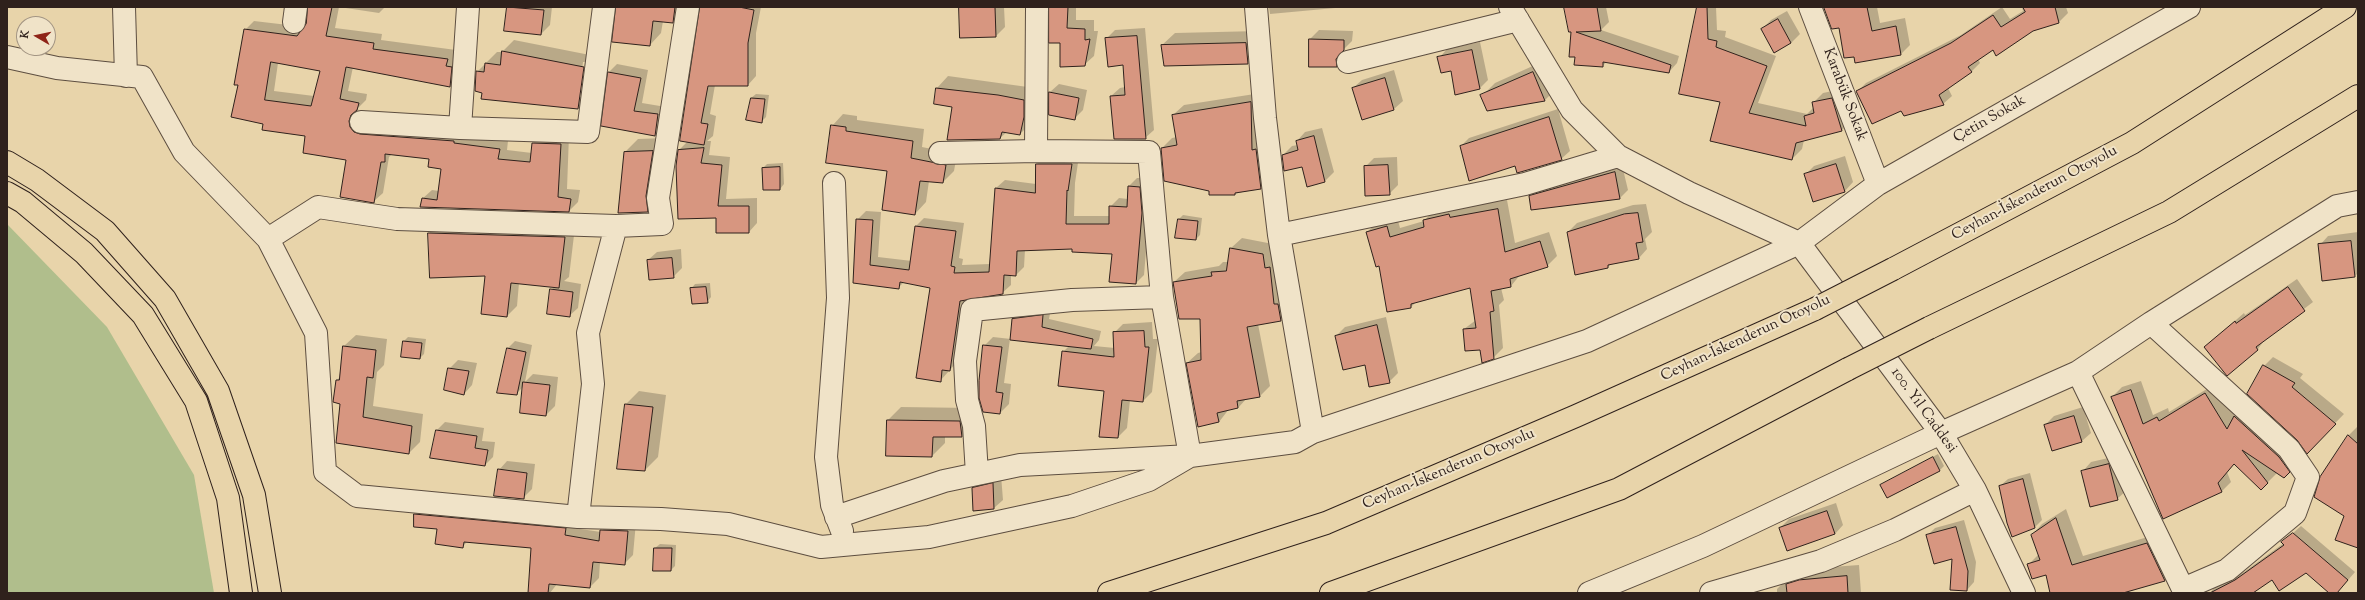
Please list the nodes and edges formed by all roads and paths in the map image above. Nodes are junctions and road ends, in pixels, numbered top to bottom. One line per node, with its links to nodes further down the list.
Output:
1 (124, 7): 13 (street)
2 (468, 7): 16 (street)
3 (604, 7): 16 (street)
4 (688, 7): 25 (street)
5 (1037, 7): 17 (street)
6 (1256, 7): 26 (street)
7 (1810, 7): 22 (street, Karabük Sokak)
8 (2189, 7): 22 (street, Çetin Sokak)
9 (2345, 7): 43 (highway, Ceyhan-İskenderun Otoyolu, bridge)
10 (1514, 13): 12 (street); 19 (street)
11 (7, 56): 13 (street)
12 (1348, 62)
13 (126, 76): 27 (street)
14 (2358, 96): 40 (highway, bridge)
15 (361, 122): 16 (street)
16 (460, 128)
17 (1036, 151): 18 (street); 29 (street)
18 (940, 153)
19 (1618, 156): 26 (street); 28 (street)
20 (7, 162): 42 (highway)
21 (834, 183): 38 (street)
22 (1878, 184): 28 (street, Çetin Sokak)
23 (7, 193): 41 (highway)
24 (2358, 202): 30 (street)
25 (616, 226): 27 (street); 37 (street)
26 (1279, 235): 32 (street)
27 (268, 239): 37 (street)
28 (1799, 243): 32 (street, Çetin Sokak); 33 (street, 100. Yıl Caddesi)
29 (1162, 297): 34 (street); 35 (street)
30 (2151, 323): 31 (street); 31 (street)
31 (2078, 372): 33 (street)
32 (1312, 432): 34 (street, Çetin Sokak)
33 (1941, 433): 36 (street, 100. Yıl Caddesi); 44 (street)
34 (1190, 456): 35 (street, Çetin Sokak); 39 (street)
35 (977, 474): 38 (street, Çetin Sokak)
36 (1975, 490): 45 (street); 46 (street, 100. Yıl Caddesi)
37 (578, 517): 39 (street)
38 (836, 518): 39 (street)
39 (848, 545)
40 (1338, 591)
41 (241, 593)
42 (270, 593)
43 (1109, 593)
44 (1589, 593)
45 (1711, 593)
46 (2024, 593)

